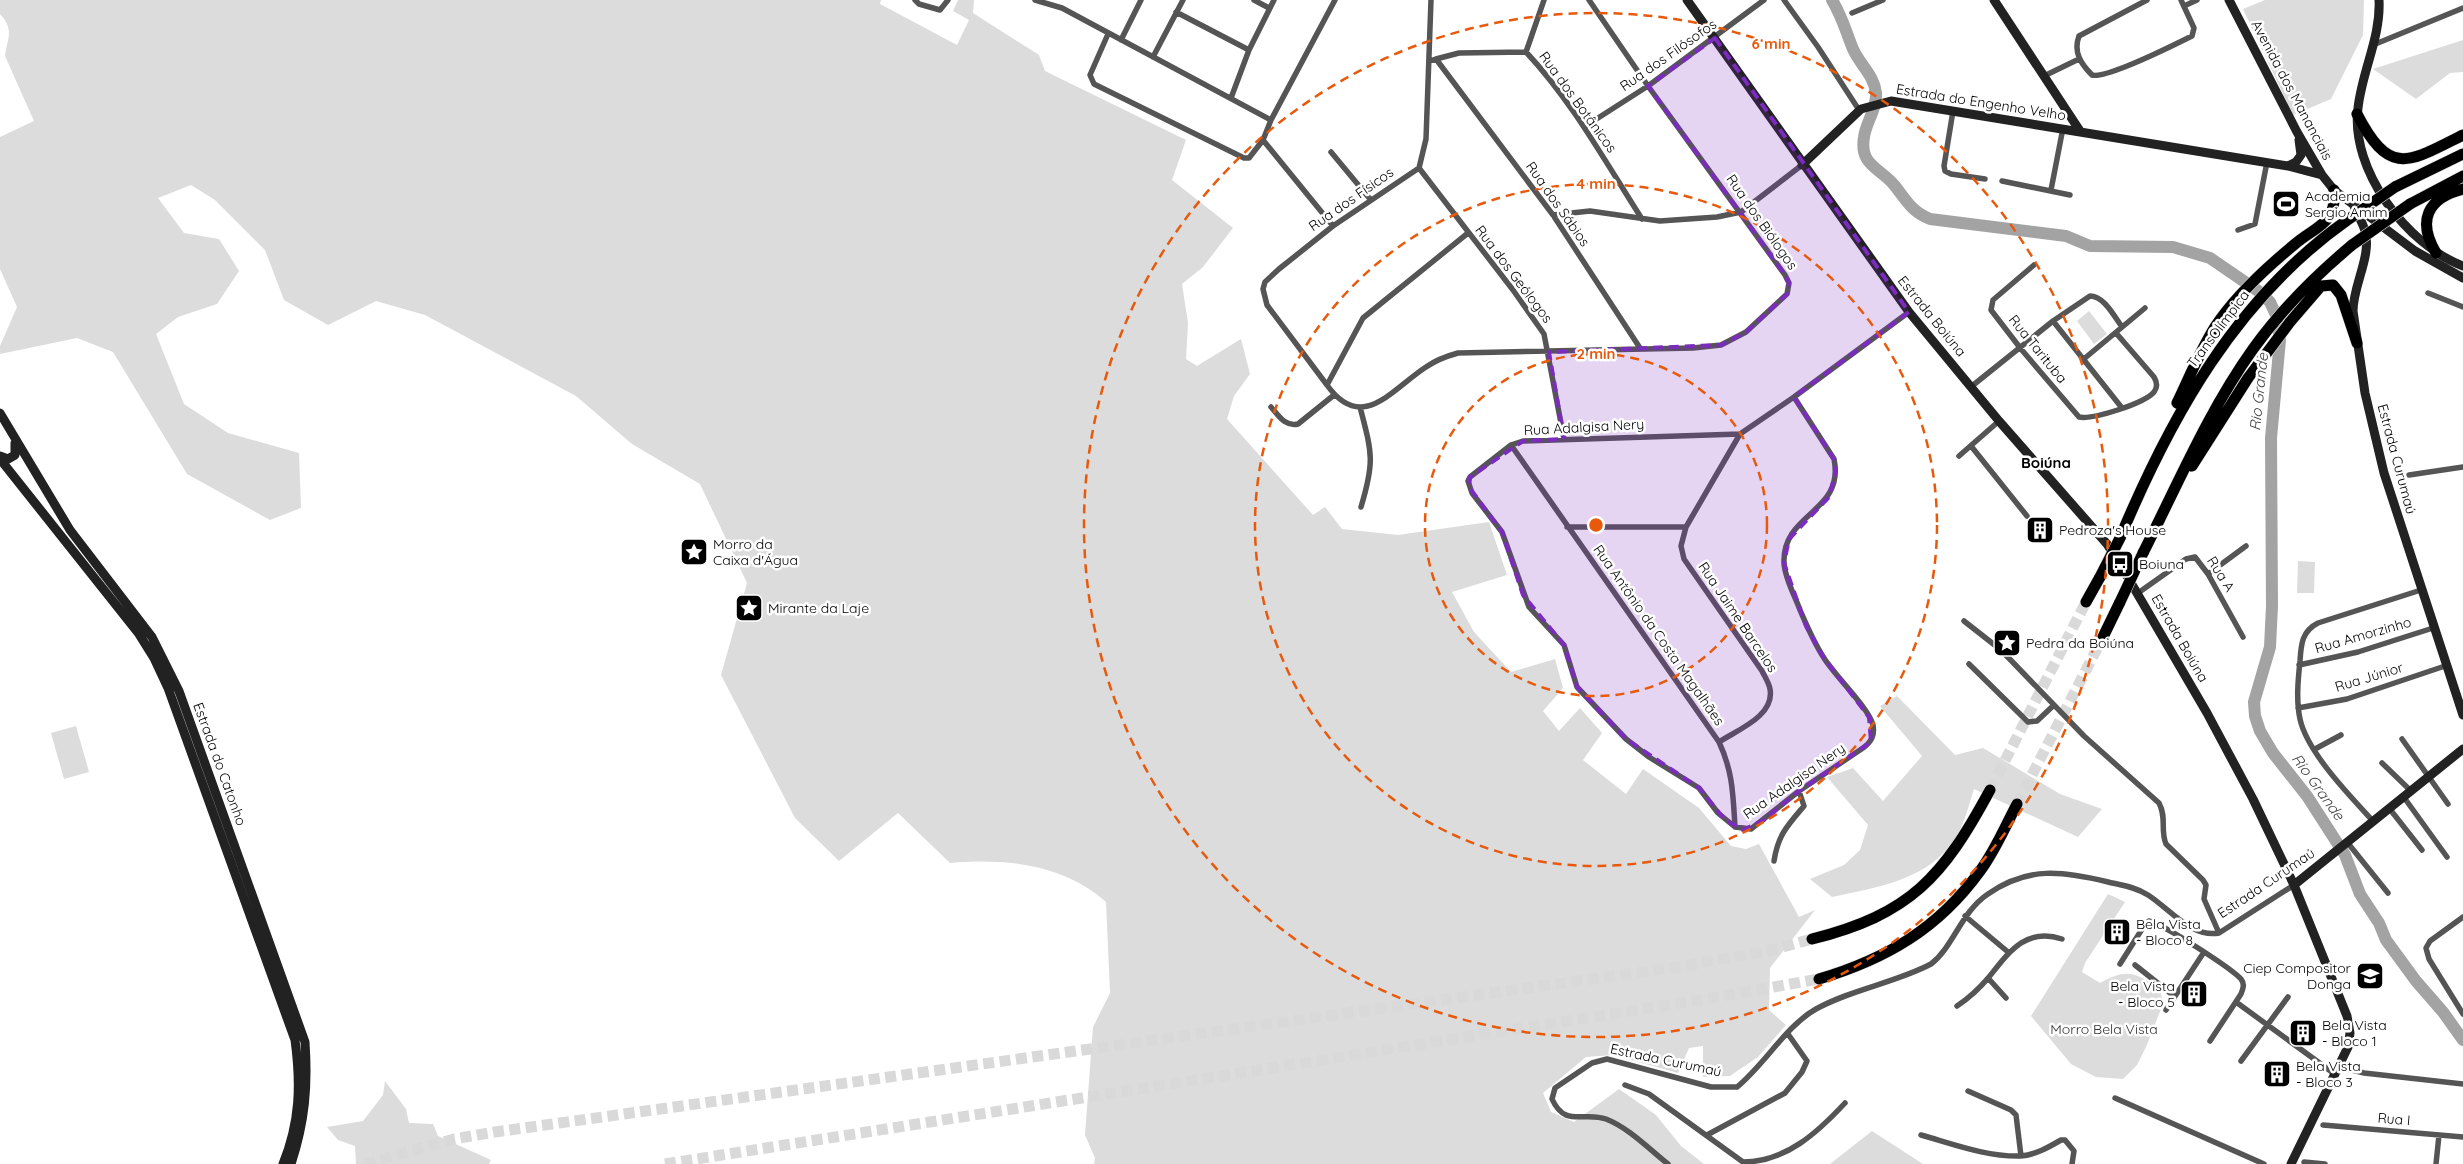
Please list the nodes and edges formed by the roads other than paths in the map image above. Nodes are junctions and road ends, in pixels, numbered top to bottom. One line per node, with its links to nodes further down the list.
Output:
1 (915, 0): 2 (street)
2 (948, 0)
3 (1035, 0): 23 (street)
4 (1066, 0): 23 (street)
5 (1141, 0): 31 (street)
6 (1182, 0): 26 (street)
7 (1254, 0): 24 (street)
8 (1274, 0): 24 (street)
9 (1335, 0): 44 (street)
10 (1432, 0): 36 (street)
11 (1544, 0): 33 (street)
12 (1589, 0): 38 (street, Rua dos Biólogos)
13 (1687, 0): 30 (street)
14 (1764, 0): 30 (street, Rua dos Filósofos)
15 (1784, 0): 40 (street)
16 (1883, 0): 27 (street)
17 (1994, 0): 37 (street)
18 (2147, 0): 35 (street)
19 (2197, 0): 22 (street)
20 (2229, 0): 48 (street, Avenida dos Mananciais)
21 (2379, 0): 29 (street)
22 (2182, 3): 35 (street)
23 (1062, 8): 28 (street)
24 (1269, 8): 32 (street)
25 (2463, 8): 29 (street)
26 (1176, 12): 32 (street); 34 (street)
27 (1852, 14)
28 (1108, 34): 31 (street); 50 (street)
29 (2380, 37): 43 (street)
30 (1715, 38): 38 (street, Rua dos Filósofos); 54 (street)
31 (1121, 40): 34 (street)
32 (1249, 50): 39 (street)
33 (1526, 52): 36 (street, Rua dos Botânicos); 45 (street, Rua dos Botânicos)
34 (1153, 56): 39 (street)
35 (2079, 59): 37 (street)
36 (1433, 60): 56 (street); 68 (street, Rua dos Sábios)
37 (2044, 76): 41 (street)
38 (1648, 86): 45 (street, Rua dos Filósofos); 67 (street, Rua dos Biólogos)
39 (1230, 98): 44 (street)
40 (1860, 109): 42 (street, Estrada do Engenho Velho); 54 (street)
41 (2066, 109): 46 (street); 47 (street)
42 (1953, 111): 46 (street, Estrada do Engenho Velho); 59 (street)
43 (2357, 114): 49 (highway); 73 (street)
44 (1271, 120): 50 (street)
45 (1584, 127): 69 (street, Rua dos Botânicos)
46 (2061, 128): 47 (street, Estrada do Engenho Velho); 62 (street)
47 (2080, 131): 53 (street, Estrada do Engenho Velho)
48 (2297, 132): 55 (street); 57 (street, Avenida dos Mananciais)
49 (2463, 135)
50 (1263, 140): 70 (street)
51 (1332, 152): 65 (street)
52 (2463, 154): 109 (highway, TransOlímpica, bridge)
53 (2266, 162): 55 (street, Estrada do Engenho Velho); 71 (street)
54 (1802, 165): 67 (street); 80 (street, Estrada Boiúna)
55 (2288, 166): 57 (street, Estrada do Engenho Velho)
56 (1418, 168): 65 (street, Rua dos Físicos); 72 (street, Rua dos Geólogos)
57 (2322, 175): 63 (street, Avenida dos Mananciais)
58 (2463, 176): 106 (highway, bridge)
59 (1985, 179)
60 (2002, 181): 62 (street)
61 (2463, 189): 73 (highway)
62 (2051, 190): 64 (street)
63 (2334, 190): 66 (street, Avenida dos Mananciais); 109 (highway)
64 (2070, 195)
65 (1370, 199): 70 (street, Rua dos Físicos)
66 (2354, 206): 76 (street, Avenida dos Mananciais); 84 (street, Estrada Curumaú)
67 (1742, 212): 69 (street); 85 (street, Rua dos Biólogos)
68 (1553, 215): 69 (street); 85 (street, Rua dos Sábios)
69 (1642, 219)
70 (1333, 226): 89 (street, Rua dos Físicos)
71 (2238, 230)
72 (1468, 233): 87 (street, Rua dos Geólogos); 89 (street)
73 (2436, 253): 75 (street)
74 (2034, 265): 86 (street, Rua Tarituba)
75 (2463, 266)
76 (2463, 278)
77 (2428, 293): 78 (street)
78 (2463, 307)
79 (2145, 308): 82 (street)
80 (1909, 312): 90 (street, Estrada Boiúna); 92 (street, Rua Jaime Barcelos)
81 (2053, 321): 82 (street); 86 (street); 88 (street)
82 (2122, 327): 83 (street)
83 (2116, 333): 88 (street); 95 (street, Rua Tarituba)
84 (2358, 343): 106 (highway); 115 (street, Estrada Curumaú)
85 (1640, 348): 87 (street, Rua dos Biólogos)
86 (2021, 349): 90 (street); 95 (street, Rua Tarituba)
87 (1549, 352): 94 (street, Rua dos Biólogos); 99 (street, Rua dos Geólogos)
88 (2085, 358): 95 (street)
89 (1327, 385): 91 (street)
90 (1972, 386): 97 (street, Estrada Boiúna)
91 (1334, 395): 93 (street); 94 (street)
92 (1794, 397): 98 (street, Rua Jaime Barcelos); 137 (street, Rua Adalgisa Nery)
93 (1271, 407)
94 (1360, 407): 108 (street)
95 (2122, 408)
96 (0, 413): 100 (street, Estrada do Catonho)
97 (1999, 421): 102 (street); 116 (street, Estrada Boiúna)
98 (1740, 434): 99 (street, Rua Adalgisa Nery); 112 (street, Rua Jaime Barcelos)
99 (1564, 439): 101 (street, Rua Adalgisa Nery)
100 (15, 440): 104 (street); 186 (street, Estrada do Catonho)
101 (1511, 446): 111 (street, Rua Antônio da Costa Magalhães); 143 (street, Rua Adalgisa Nery)
102 (1971, 446): 103 (street); 110 (street)
103 (1959, 456)
104 (0, 458): 185 (street, Estrada do Catonho)
105 (2463, 467): 107 (street)
106 (2183, 474): 120 (highway, bridge)
107 (2409, 474)
108 (1361, 508)
109 (2132, 509): 117 (highway, TransOlímpica, bridge)
110 (2027, 516)
111 (1567, 527): 112 (street); 130 (street, Rua Antônio da Costa Magalhães)
112 (1686, 527): 130 (street, Rua Jaime Barcelos)
113 (2246, 546): 114 (street)
114 (2208, 574): 116 (street, Rua A); 121 (street, Rua A)
115 (2421, 590): 119 (street, Estrada Curumaú); 123 (street)
116 (2138, 593): 148 (street, Estrada Boiúna)
117 (2086, 602)
118 (1964, 621): 125 (street)
119 (2433, 628): 123 (street, Rua Amorzinho); 124 (street, Estrada Curumaú)
120 (2103, 636)
121 (2243, 637)
122 (1969, 664): 125 (street)
123 (2299, 665): 126 (street)
124 (2445, 666): 126 (street, Rua Júnior); 127 (street, Estrada Curumaú)
125 (2054, 704): 152 (street)
126 (2298, 708): 131 (street)
127 (2463, 714)
128 (2341, 735): 131 (street)
129 (2402, 739): 134 (street)
130 (1719, 742): 143 (street, Rua Antônio da Costa Magalhães)
131 (2315, 749): 142 (street)
132 (2463, 749): 134 (street, Estrada Curumaú)
133 (2382, 763): 136 (street)
134 (2430, 775): 136 (street, Estrada Curumaú); 140 (street)
135 (1990, 790): 153 (highway)
136 (2410, 790): 138 (street, Estrada Curumaú)
137 (1799, 791): 143 (street, Rua Adalgisa Nery); 147 (street)
138 (2402, 796): 141 (street, Estrada Curumaú); 146 (street)
139 (2016, 804): 160 (highway)
140 (2448, 804)
141 (2389, 808): 142 (street, Estrada Curumaú); 145 (street)
142 (2373, 821): 144 (street, Estrada Curumaú)
143 (1736, 827)
144 (2346, 843): 148 (street, Estrada Curumaú); 149 (street)
145 (2422, 850)
146 (2447, 857)
147 (1774, 861)
148 (2294, 885): 152 (street, Estrada Curumaú); 172 (street, Estrada Boiúna)
149 (2388, 893)
150 (1965, 916): 152 (street, Estrada Curumaú); 155 (street); 169 (street, Estrada Curumaú)
151 (2463, 917): 167 (street)
152 (2219, 932)
153 (1812, 939)
154 (2062, 939): 155 (street)
155 (2008, 952): 159 (street)
156 (2204, 952): 157 (street); 161 (street); 164 (street)
157 (2120, 964)
158 (2135, 965): 161 (street)
159 (1988, 978): 162 (street); 165 (street)
160 (1819, 979)
161 (2174, 996): 166 (street)
162 (2006, 998)
163 (2288, 998): 168 (street)
164 (2236, 1002): 168 (street); 170 (street)
165 (1957, 1006)
166 (2166, 1010)
167 (2463, 1014)
168 (2268, 1025): 171 (street); 172 (street)
169 (1788, 1034): 179 (street); 187 (street, Estrada Curumaú)
170 (2210, 1041)
171 (2241, 1061)
172 (2338, 1071): 173 (street); 190 (street, Estrada Boiúna)
173 (2463, 1084)
174 (1625, 1085): 179 (street)
175 (1968, 1092): 183 (street)
176 (2115, 1098): 189 (street)
177 (1845, 1103): 179 (street)
178 (2323, 1125): 181 (street, Rua I)
179 (1707, 1135)
180 (1921, 1135): 183 (street)
181 (2438, 1135): 182 (street, Rua I); 192 (street)
182 (2463, 1137)
183 (2021, 1156): 188 (street)
184 (2304, 1162): 191 (street)
185 (283, 1164)
186 (290, 1164)
187 (1668, 1164)
188 (2072, 1164)
189 (2264, 1164)
190 (2291, 1164)
191 (2325, 1164)
192 (2436, 1164)

